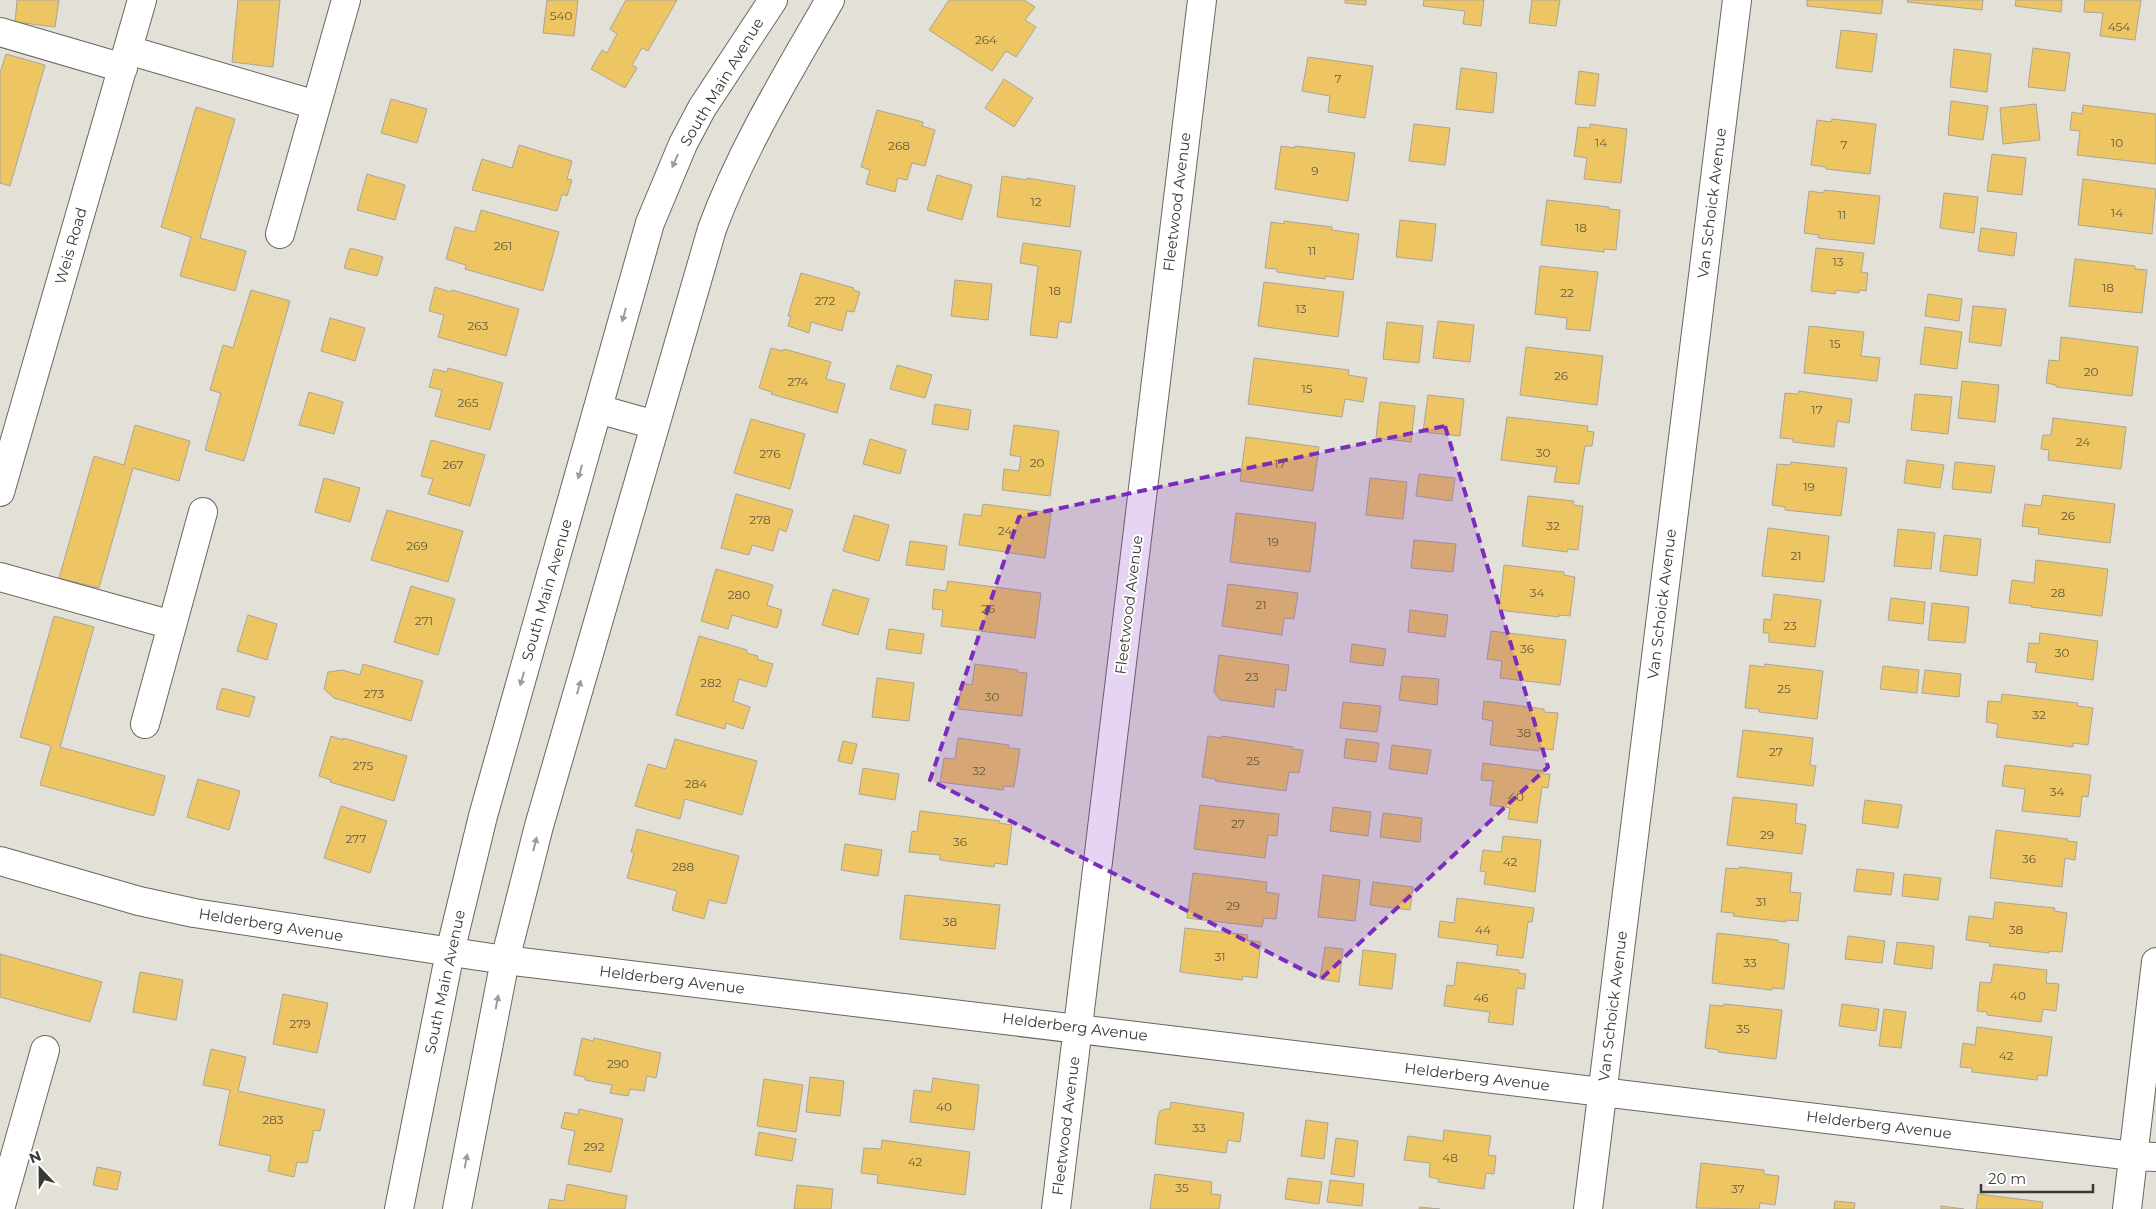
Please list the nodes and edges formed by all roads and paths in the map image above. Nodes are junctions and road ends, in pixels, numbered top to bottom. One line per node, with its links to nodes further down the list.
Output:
1 (142, 0): 8 (street, Weis Road)
2 (346, 0): 9 (street)
3 (773, 0): 11 (street, South Main Avenue, one-way to 11)
4 (830, 0): 12 (street)
5 (1202, 0): 22 (street, Fleetwood Avenue)
6 (1737, 0): 24 (street, Van Schoick Avenue)
7 (0, 32): 8 (street)
8 (126, 59): 9 (street); 13 (street, Weis Road)
9 (316, 105): 10 (street)
10 (280, 234)
11 (598, 409): 12 (street); 19 (street, South Main Avenue, one-way to 19)
12 (655, 425): 20 (street, one-way to 12)
13 (0, 492)
14 (203, 512): 16 (street)
15 (0, 577): 16 (street)
16 (172, 625): 17 (street)
17 (145, 724)
18 (0, 861): 19 (street, Helderberg Avenue)
19 (450, 952): 20 (street, Helderberg Avenue); 28 (street, South Main Avenue)
20 (505, 960): 22 (street, Helderberg Avenue); 29 (street, one-way to 20)
21 (2156, 962): 26 (street)
22 (1078, 1027): 24 (street, Helderberg Avenue); 30 (street, Fleetwood Avenue)
23 (45, 1050): 25 (street)
24 (1602, 1092): 26 (street, Helderberg Avenue); 31 (street, Van Schoick Avenue)
25 (8, 1147): 27 (street)
26 (2145, 1156): 32 (street)
27 (0, 1209)
28 (399, 1209)
29 (456, 1209)
30 (1056, 1209)
31 (1588, 1209)
32 (2127, 1209)

